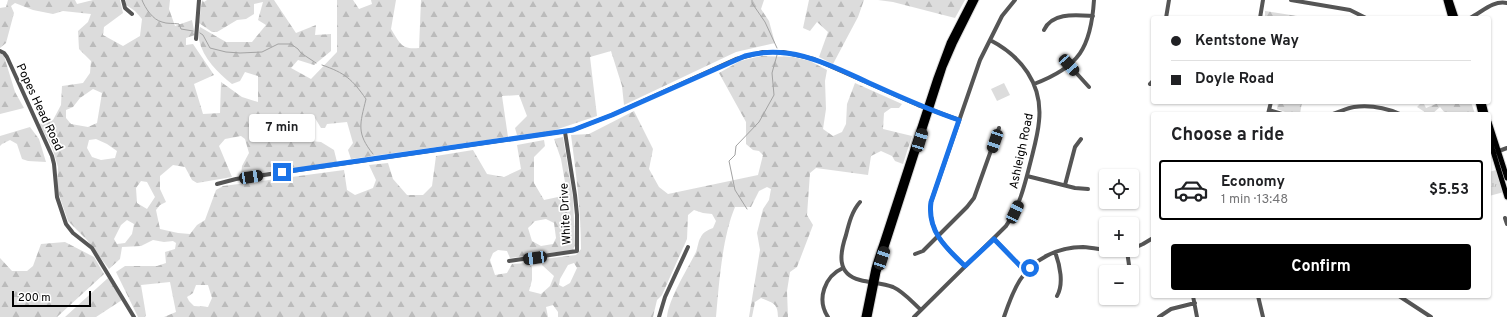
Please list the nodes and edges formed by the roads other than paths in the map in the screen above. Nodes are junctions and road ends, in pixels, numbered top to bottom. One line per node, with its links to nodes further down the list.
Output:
1 (123, 0): 13 (street)
2 (199, 0): 22 (street)
3 (971, 0): 28 (main road)
4 (976, 0): 28 (main road)
5 (1015, 0): 23 (street)
6 (1094, 0): 14 (street)
7 (1169, 0): 15 (street)
8 (1263, 0): 16 (street)
9 (1291, 0): 17 (street)
10 (1446, 0): 18 (main road)
11 (1450, 0): 19 (main road)
12 (1507, 3): 20 (street)
13 (132, 14)
14 (1093, 16): 21 (street); 25 (street)
15 (1166, 16)
16 (1260, 16)
17 (1362, 16)
18 (1450, 16)
19 (1455, 16)
20 (1473, 16)
21 (1044, 30)
22 (196, 39)
23 (990, 40): 26 (street, Ashleigh Road); 31 (street)
24 (0, 51): 67 (street, Popes Head Road)
25 (1069, 65): 26 (street); 27 (street)
26 (1034, 84): 39 (street, Ashleigh Road)
27 (1089, 88)
28 (928, 109): 31 (street); 34 (street); 60 (main road)
29 (1339, 112): 30 (street)
30 (1394, 112)
31 (959, 120): 48 (street)
32 (999, 128): 48 (street)
33 (1491, 131): 38 (main road)
34 (565, 132): 41 (street); 56 (street, White Drive)
35 (1080, 139): 42 (street)
36 (1491, 142): 38 (main road)
37 (1507, 148): 38 (street)
38 (1496, 152): 40 (main road); 44 (main road)
39 (1027, 176): 42 (street); 49 (street, Ashleigh Road)
40 (1507, 178)
41 (217, 184)
42 (1065, 186): 43 (street)
43 (1088, 189)
44 (1507, 196)
45 (860, 202): 58 (street)
46 (1505, 218): 47 (street)
47 (1507, 224)
48 (938, 237): 55 (street); 57 (street)
49 (994, 239): 57 (street, Ashleigh Road); 59 (street)
50 (1151, 240): 51 (street)
51 (1139, 246)
52 (688, 247): 68 (street)
53 (1099, 250): 54 (street)
54 (1055, 252): 59 (street); 61 (street)
55 (916, 254)
56 (508, 262)
57 (965, 266): 66 (street, Ashleigh Road)
58 (843, 268): 60 (street); 69 (street)
59 (1026, 272): 73 (street)
60 (873, 282): 66 (street); 70 (main road); 71 (main road)
61 (1057, 296)
62 (1194, 298): 65 (street)
63 (1258, 298): 76 (street)
64 (1402, 298): 77 (street)
65 (1195, 304): 74 (street); 75 (street)
66 (921, 310): 72 (street, Ashleigh Road)
67 (134, 317)
68 (659, 317)
69 (828, 317)
70 (864, 317)
71 (869, 317)
72 (914, 317)
73 (1004, 317)
74 (1159, 317)
75 (1196, 317)
76 (1262, 317)
77 (1431, 317)

